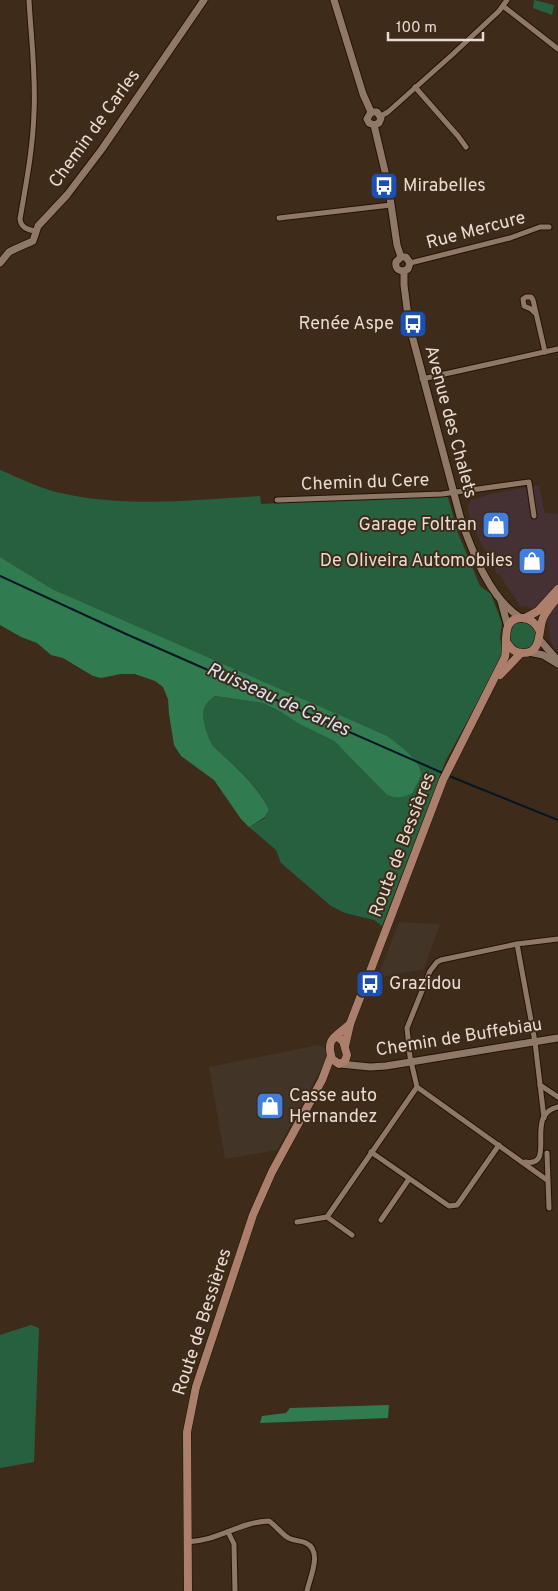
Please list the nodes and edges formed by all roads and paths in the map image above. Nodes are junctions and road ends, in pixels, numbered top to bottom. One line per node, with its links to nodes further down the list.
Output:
1 (29, 0): 15 (street)
2 (204, 0): 15 (street, Chemin de Carles)
3 (334, 0): 8 (street, Avenue des Chalets)
4 (507, 0): 5 (street)
5 (503, 6): 6 (street); 7 (street)
6 (558, 49)
7 (415, 87): 9 (street); 11 (street)
8 (371, 112): 9 (street); 10 (street, Avenue des Chalets)
9 (380, 116): 10 (street)
10 (374, 125): 12 (street, Avenue des Chalets)
11 (466, 148)
12 (391, 206): 13 (street); 16 (street, Avenue des Chalets)
13 (279, 218)
14 (549, 227): 18 (street, Rue Mercure)
15 (36, 231): 17 (street, Chemin de Carles)
16 (401, 257): 18 (street); 19 (street, Avenue des Chalets)
17 (1, 260)
18 (410, 263): 19 (street)
19 (404, 271): 23 (street, Avenue des Chalets)
20 (535, 313): 22 (street)
21 (558, 350): 22 (street)
22 (545, 352): 23 (street)
23 (422, 379): 24 (street, Avenue des Chalets)
24 (454, 493): 25 (street, Chemin du Cere); 26 (street, Chemin du Cere); 29 (street, Avenue des Chalets)
25 (277, 500)
26 (534, 516)
27 (558, 589): 30 (main road)
28 (558, 597): 32 (main road)
29 (501, 601): 30 (street, Avenue des Chalets); 31 (street, Avenue des Chalets)
30 (523, 618): 31 (main road); 32 (main road)
31 (508, 627): 34 (main road, Route de Bessières)
32 (539, 630): 33 (main road)
33 (540, 640): 35 (main road, Route de Bessières); 36 (street)
34 (507, 643): 35 (main road); 37 (main road, Route de Bessières)
35 (525, 652): 36 (street); 37 (main road, Route de Bessières)
36 (558, 662)
37 (493, 682): 40 (main road, Route de Bessières)
38 (558, 939): 39 (street)
39 (517, 944): 43 (street); 47 (street)
40 (350, 1024): 41 (main road, Route de Bessières); 44 (main road, Route de Bessières)
41 (336, 1036): 44 (main road, Route de Bessières); 46 (main road, Route de Bessières)
42 (558, 1038): 43 (street, Chemin de Buffebiau)
43 (535, 1042): 47 (street, Chemin de Buffebiau); 51 (street)
44 (345, 1046): 45 (main road, Route de Bessières)
45 (347, 1055): 48 (main road, Route de Bessières); 49 (street, Chemin de Buffebiau)
46 (331, 1056): 48 (main road); 50 (main road, Route de Bessières)
47 (412, 1062): 49 (street, Chemin de Buffebiau); 52 (street)
48 (339, 1064): 49 (street, Chemin de Buffebiau); 50 (main road, Route de Bessières)
49 (365, 1067)
50 (322, 1080): 68 (main road, Route de Bessières)
51 (540, 1085): 53 (street); 55 (street)
52 (417, 1087): 56 (street); 58 (street)
53 (558, 1097)
54 (558, 1107): 55 (street)
55 (544, 1118): 57 (street)
56 (499, 1146): 59 (street); 60 (street)
57 (547, 1150): 59 (street); 61 (street)
58 (371, 1152): 60 (street); 63 (street)
59 (522, 1162): 61 (street)
60 (409, 1179): 64 (street)
61 (547, 1180): 62 (street)
62 (549, 1208)
63 (327, 1217): 65 (street); 66 (street)
64 (381, 1220)
65 (297, 1222)
66 (352, 1235)
67 (228, 1532): 68 (street); 70 (street); 71 (street)
68 (187, 1542): 69 (main road, Route de Bessières)
69 (188, 1591)
70 (235, 1591)
71 (307, 1591)

